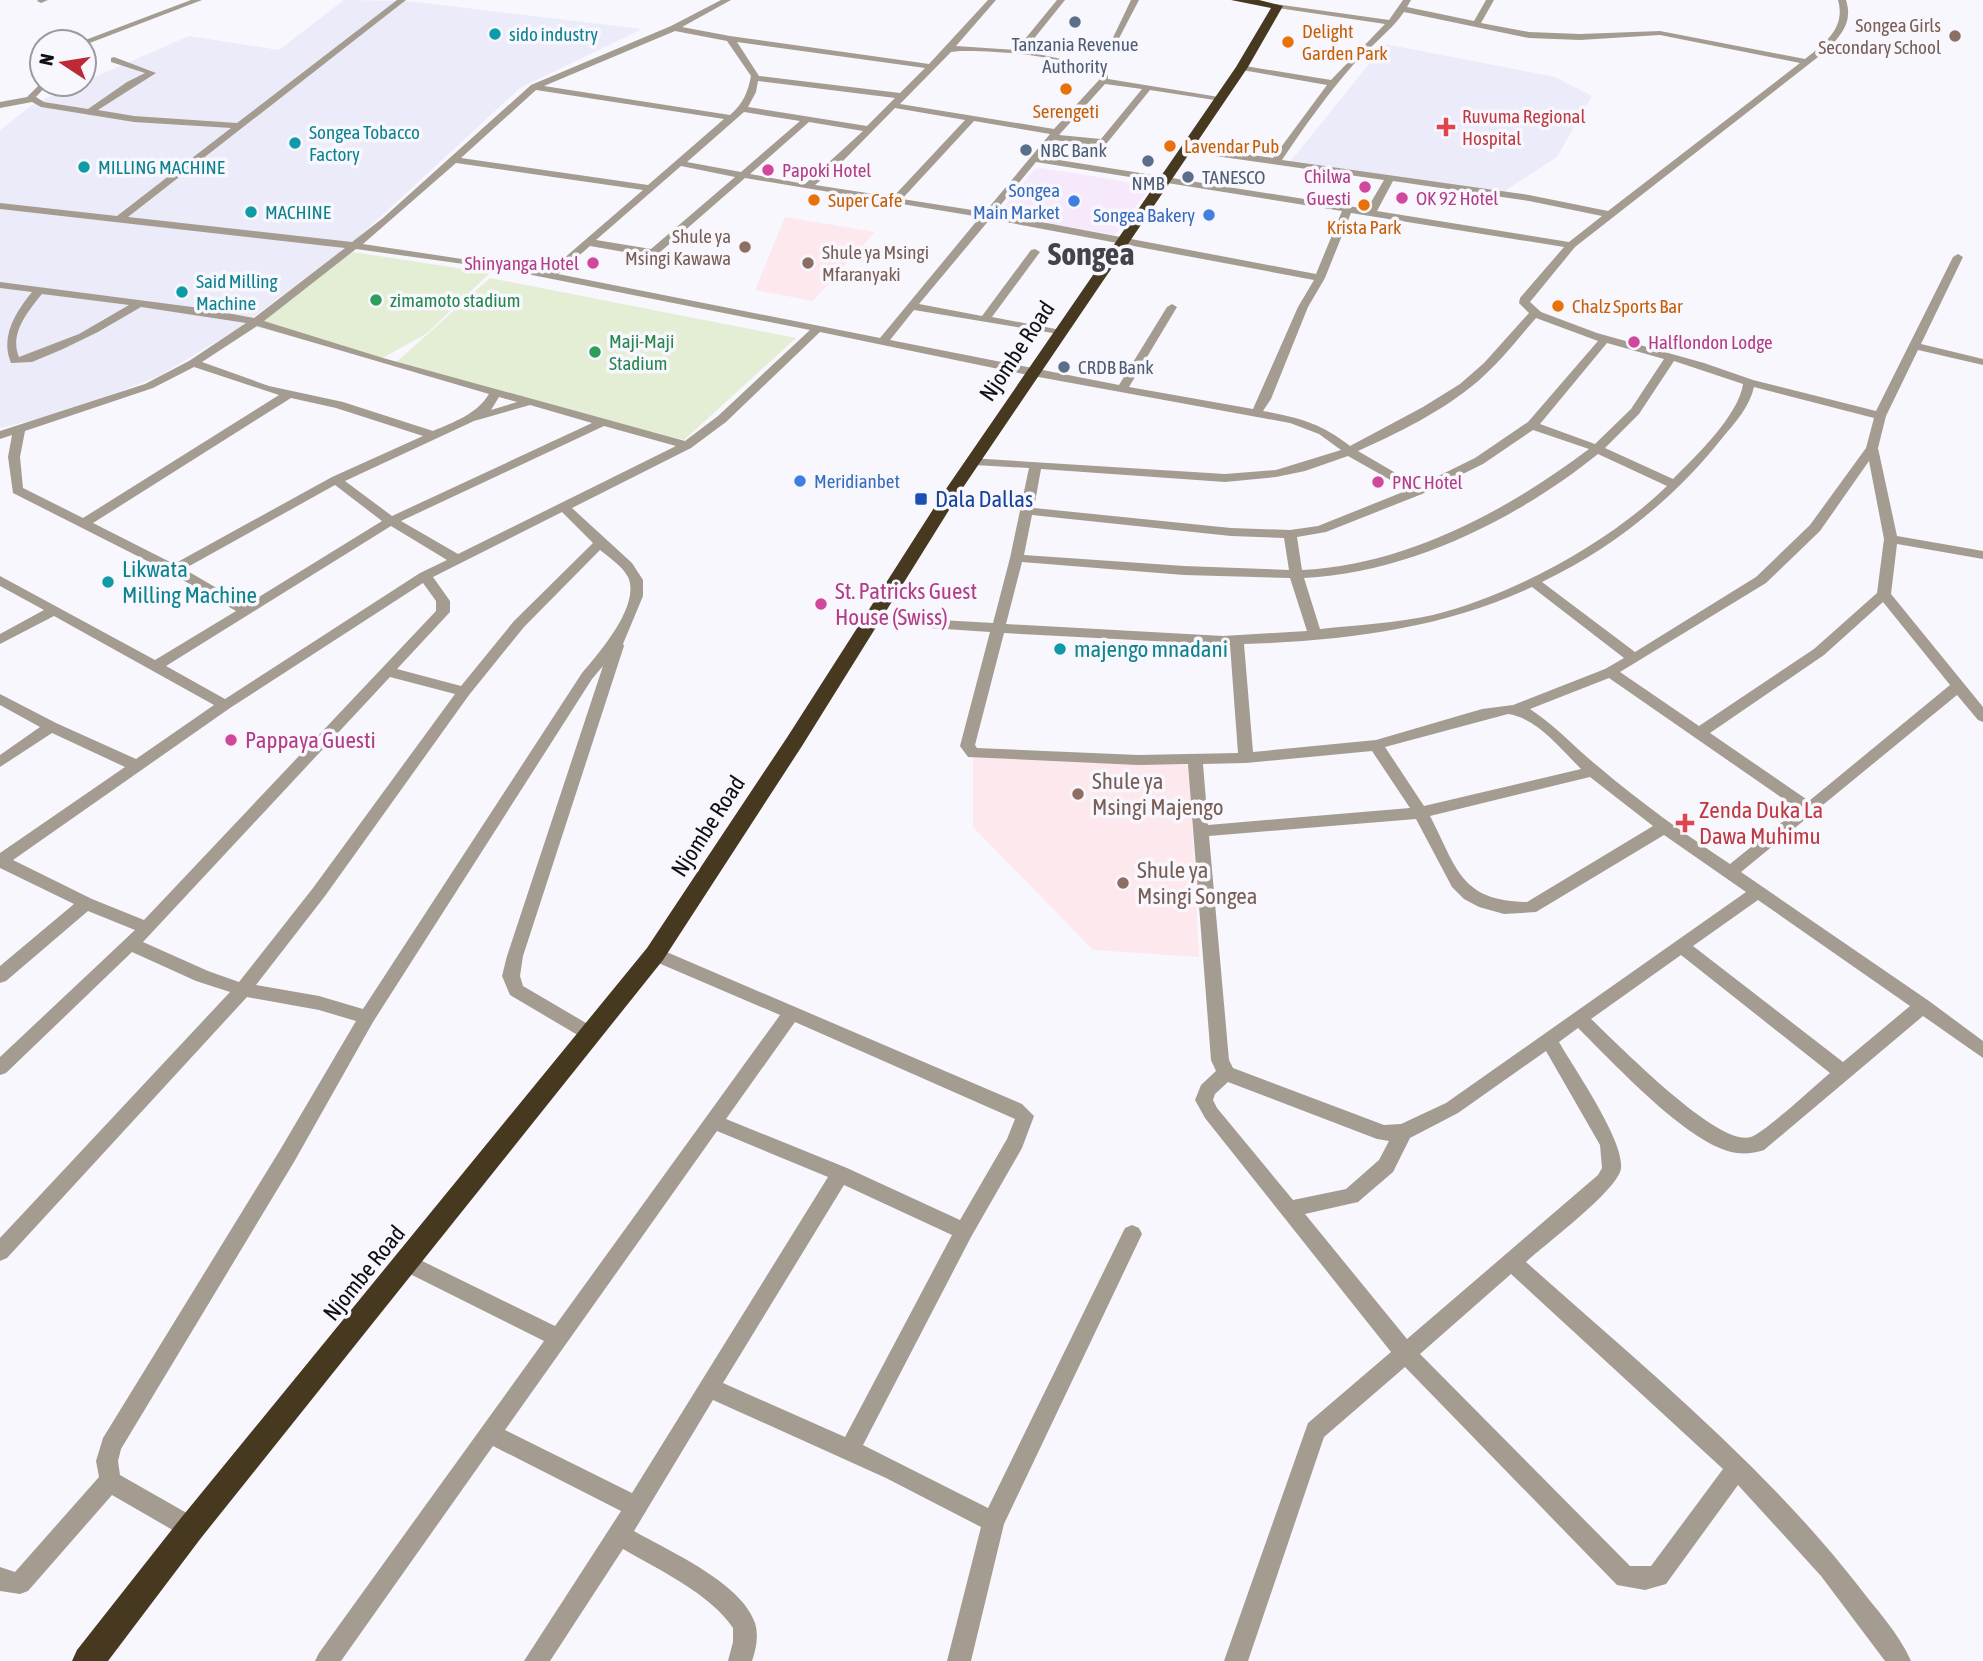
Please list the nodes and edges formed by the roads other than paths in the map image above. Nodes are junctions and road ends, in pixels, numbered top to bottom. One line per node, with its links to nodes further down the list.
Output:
1 (198, 0): 15 (street)
2 (402, 0): 39 (street)
3 (727, 0): 14 (street)
4 (992, 0): 18 (street)
5 (1061, 0): 19 (street)
6 (1135, 0): 17 (street)
7 (1236, 0): 11 (highway)
8 (1490, 0): 13 (street)
9 (1842, 0): 21 (street)
10 (1405, 4): 12 (street); 13 (street)
11 (1278, 6): 12 (street); 22 (highway, Njombe Road)
12 (1393, 23): 26 (street)
13 (1476, 24): 21 (street)
14 (674, 28): 16 (street); 27 (street)
15 (98, 37)
16 (730, 39): 23 (street); 24 (street)
17 (1112, 44)
18 (948, 50): 19 (street); 23 (street)
19 (1018, 53): 25 (street)
20 (114, 60): 35 (street)
21 (1810, 62): 56 (street)
22 (1242, 66): 26 (street); 30 (highway, Njombe Road)
23 (933, 67): 29 (street)
24 (754, 78): 29 (street); 34 (street)
25 (1103, 81): 28 (street); 41 (street)
26 (1334, 83): 45 (street)
27 (534, 87): 36 (street); 44 (street)
28 (1147, 88): 30 (street); 41 (street)
29 (901, 96): 33 (street)
30 (1221, 98): 42 (highway, Njombe Road)
31 (31, 99): 32 (street); 35 (street)
32 (0, 105)
33 (892, 106): 38 (street); 40 (street)
34 (742, 109): 36 (street); 37 (street)
35 (90, 112): 39 (street)
36 (734, 117): 46 (street)
37 (806, 120): 40 (street); 47 (street)
38 (970, 120): 41 (street); 52 (street)
39 (239, 126): 58 (street)
40 (869, 128): 50 (street)
41 (1054, 134): 43 (street)
42 (1187, 149): 45 (street); 49 (highway, Njombe Road)
43 (1034, 159): 49 (street); 57 (street)
44 (454, 160): 51 (street); 61 (street)
45 (1276, 161): 48 (street)
46 (678, 163): 47 (street); 51 (street)
47 (745, 174): 50 (street); 59 (street)
48 (1390, 178): 55 (street); 56 (street)
49 (1165, 180): 54 (street); 60 (highway, Njombe Road)
50 (807, 187): 52 (street)
51 (650, 188): 59 (street)
52 (896, 201): 57 (street)
53 (0, 206): 58 (street)
54 (1348, 209): 55 (street); 66 (street)
55 (1371, 212): 62 (street)
56 (1609, 214): 62 (street)
57 (986, 215): 60 (street); 70 (street)
58 (118, 220): 61 (street)
59 (588, 242): 65 (street)
60 (1124, 242): 66 (street); 76 (highway, Njombe Road)
61 (354, 245): 65 (street); 74 (street)
62 (1571, 245): 72 (street)
63 (1035, 252): 73 (street)
64 (1958, 257): 79 (street)
65 (550, 275): 75 (street)
66 (1320, 278): 89 (street)
67 (0, 285): 68 (street)
68 (39, 290): 69 (street); 69 (street)
69 (139, 303): 74 (street)
70 (910, 306): 73 (street); 78 (street)
71 (1172, 307): 85 (street)
72 (1534, 314): 77 (street); 100 (street)
73 (985, 320): 76 (street)
74 (256, 322): 82 (street); 86 (street)
75 (818, 328): 78 (street); 97 (street)
76 (1061, 333): 83 (highway, Njombe Road)
77 (1605, 339): 80 (street); 93 (street)
78 (883, 341): 83 (street)
79 (1914, 346): 81 (street); 90 (street)
80 (1670, 358): 84 (street); 99 (street)
81 (1983, 362)
82 (193, 363): 87 (street); 94 (street)
83 (1033, 373): 85 (street); 101 (highway, Njombe Road)
84 (1749, 382): 90 (street); 104 (street)
85 (1122, 389): 89 (street)
86 (496, 392): 88 (street); 92 (street)
87 (288, 395): 96 (street); 111 (street)
88 (532, 401): 91 (street); 92 (street)
89 (1255, 413): 100 (street)
90 (1880, 416): 98 (street)
91 (605, 421): 97 (street); 110 (street)
92 (464, 422): 96 (street)
93 (1532, 425): 99 (street); 106 (street)
94 (19, 431): 95 (street); 105 (street)
95 (0, 435)
96 (432, 435): 103 (street)
97 (687, 446): 108 (street)
98 (1872, 448): 113 (street); 132 (street)
99 (1596, 449): 104 (street); 119 (street)
100 (1351, 452): 102 (street); 106 (street)
101 (974, 461): 102 (street); 126 (highway, Njombe Road)
102 (1036, 465): 109 (street)
103 (336, 480): 110 (street); 118 (street)
104 (1675, 485): 122 (street)
105 (16, 490): 107 (street); 111 (street)
106 (1418, 491): 112 (street)
107 (0, 495)
108 (563, 506): 114 (street); 117 (street)
109 (1026, 511): 112 (street); 116 (street)
110 (391, 521): 117 (street); 125 (street)
111 (85, 523): 118 (street)
112 (1290, 534): 119 (street)
113 (1891, 539): 115 (street); 123 (street)
114 (600, 543): 129 (street); 137 (street)
115 (1983, 555)
116 (1017, 558): 119 (street); 127 (street)
117 (456, 559): 120 (street)
118 (174, 569): 125 (street)
119 (1296, 575): 128 (street)
120 (425, 576): 134 (street); 139 (street)
121 (0, 580): 124 (street)
122 (1533, 581): 128 (street); 132 (street)
123 (1884, 594): 136 (street); 143 (street)
124 (54, 610): 130 (street); 133 (street)
125 (244, 610): 133 (street)
126 (870, 620): 127 (street); 161 (highway, Njombe Road)
127 (996, 630): 131 (street); 146 (street)
128 (1315, 634): 131 (street)
129 (620, 638): 166 (street); 168 (street)
130 (0, 640)
131 (1237, 640): 145 (street)
132 (1634, 658): 135 (street)
133 (156, 666): 139 (street)
134 (386, 671): 137 (street); 158 (street)
135 (1610, 672): 140 (street); 143 (street)
136 (1957, 687): 141 (street); 150 (street)
137 (464, 692): 163 (street)
138 (0, 699): 142 (street)
139 (225, 705): 148 (street)
140 (1516, 709): 144 (street); 149 (street)
141 (1983, 717)
142 (51, 727): 147 (street); 148 (street)
143 (1698, 733): 150 (street)
144 (1376, 745): 145 (street); 151 (street)
145 (1246, 758): 146 (street)
146 (1195, 759): 153 (street)
147 (0, 762)
148 (136, 766): 154 (street)
149 (1593, 771): 151 (street); 152 (street)
150 (1808, 808): 155 (street)
151 (1420, 813): 152 (street); 153 (street)
152 (1664, 827): 155 (street)
153 (1201, 831): 172 (street)
154 (0, 861): 157 (street)
155 (1731, 873): 156 (street)
156 (1758, 892): 160 (street); 164 (street)
157 (86, 903): 158 (street); 162 (street)
158 (146, 928): 159 (street)
159 (130, 944): 163 (street); 171 (street)
160 (1681, 946): 167 (street); 173 (street)
161 (655, 954): 165 (street); 168 (highway, Njombe Road)
162 (0, 976)
163 (243, 990): 166 (street); 180 (street)
164 (1923, 1006): 170 (street); 173 (street)
165 (792, 1012): 174 (street); 178 (street)
166 (367, 1017): 189 (street)
167 (1579, 1018): 169 (street); 173 (street)
168 (592, 1035): 182 (highway, Njombe Road)
169 (1548, 1039): 175 (street); 181 (street)
170 (1983, 1051)
171 (0, 1068)
172 (1226, 1073): 175 (street); 177 (street)
173 (1843, 1073)
174 (713, 1122): 176 (street); 183 (street)
175 (1403, 1132): 177 (street)
176 (840, 1174): 178 (street); 185 (street)
177 (1289, 1209): 184 (street)
178 (964, 1231): 187 (street)
179 (1132, 1234): 191 (street)
180 (0, 1252)
181 (1512, 1262): 184 (street); 188 (street)
182 (407, 1263): 183 (street); 192 (highway, Njombe Road)
183 (560, 1339): 186 (street)
184 (1406, 1354): 188 (street); 200 (street)
185 (708, 1387): 187 (street); 190 (street)
186 (491, 1434): 190 (street); 196 (street)
187 (849, 1451): 191 (street)
188 (1737, 1468): 201 (street)
189 (110, 1482): 192 (street); 194 (street)
190 (636, 1507): 193 (street)
191 (993, 1522): 199 (street)
192 (191, 1528): 195 (highway, Njombe Road)
193 (620, 1535): 197 (street); 198 (street)
194 (0, 1578)
195 (88, 1661)
196 (327, 1661)
197 (536, 1661)
198 (740, 1661)
199 (959, 1661)
200 (1236, 1661)
201 (1899, 1661)

